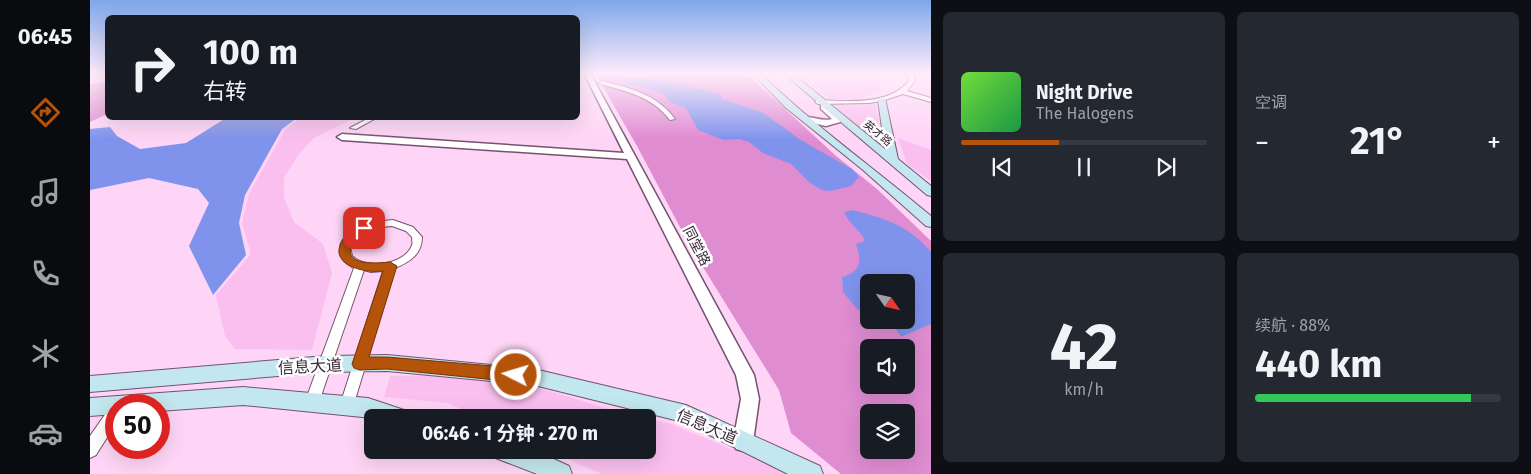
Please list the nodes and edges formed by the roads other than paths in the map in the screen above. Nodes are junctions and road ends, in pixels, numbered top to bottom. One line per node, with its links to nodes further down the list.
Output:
1 (599, 95): 15 (street, 同堂路)
2 (639, 95): 10 (street)
3 (777, 95): 11 (main road)
4 (812, 95): 9 (main road, 英才路)
5 (895, 95): 7 (street)
6 (915, 95): 8 (street)
7 (882, 100): 9 (street); 16 (main road)
8 (931, 100)
9 (820, 102): 11 (street, 英才路); 16 (main road, 英才路)
10 (672, 119)
11 (806, 119): 18 (main road)
12 (369, 120): 13 (street)
13 (354, 128)
14 (343, 135): 15 (street)
15 (631, 154): 31 (street, 同堂路)
16 (893, 162): 17 (main road, 英才路)
17 (931, 192)
18 (931, 223)
19 (360, 266): 20 (street); 20 (street); 21 (street)
20 (390, 266): 22 (street)
21 (326, 364): 22 (main road, 信息大道); 23 (main road, 信息大道); 25 (street)
22 (360, 364): 26 (street); 31 (main road, 信息大道)
23 (90, 384)
24 (170, 401): 25 (main road)
25 (312, 402): 26 (main road)
26 (347, 405): 29 (main road)
27 (105, 406): 28 (main road)
28 (90, 407)
29 (374, 409)
30 (105, 428): 32 (street)
31 (743, 442): 35 (main road, 信息大道)
32 (90, 450)
33 (528, 459): 34 (main road)
34 (561, 474)
35 (812, 474)

